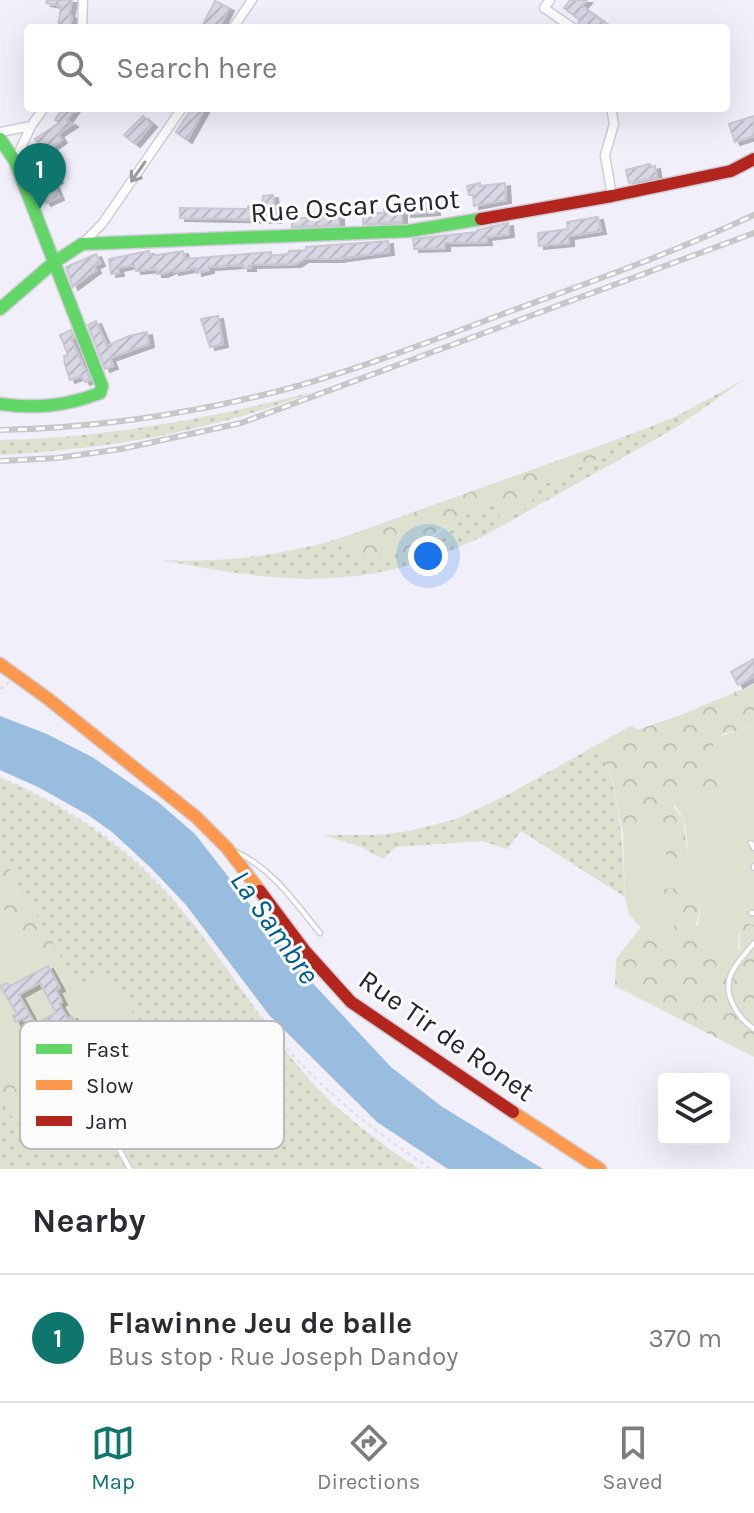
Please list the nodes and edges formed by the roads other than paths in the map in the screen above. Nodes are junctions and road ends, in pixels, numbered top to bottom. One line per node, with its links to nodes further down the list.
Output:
1 (83, 0): 4 (street)
2 (252, 0): 5 (street)
3 (550, 0): 6 (street)
4 (82, 24)
5 (236, 24)
6 (567, 24)
7 (41, 112): 10 (street)
8 (179, 112): 16 (street, one-way to 16)
9 (612, 112): 15 (street)
10 (31, 126): 11 (street); 14 (street)
11 (0, 132)
12 (0, 139): 14 (street)
13 (754, 159): 15 (street, Rue Oscar Genot)
14 (15, 161): 17 (street)
15 (612, 196): 16 (street, Rue Oscar Genot)
16 (82, 244): 17 (street)
17 (53, 263): 18 (street); 19 (street)
18 (0, 309)
19 (0, 404)
20 (0, 664): 21 (street, Rue Tir de Ronet)
21 (227, 848): 22 (lane); 27 (street, Rue Tir de Ronet)
22 (320, 933)
23 (754, 943): 24 (lane)
24 (754, 1029)
25 (119, 1149): 26 (lane)
26 (130, 1169)
27 (600, 1169)

